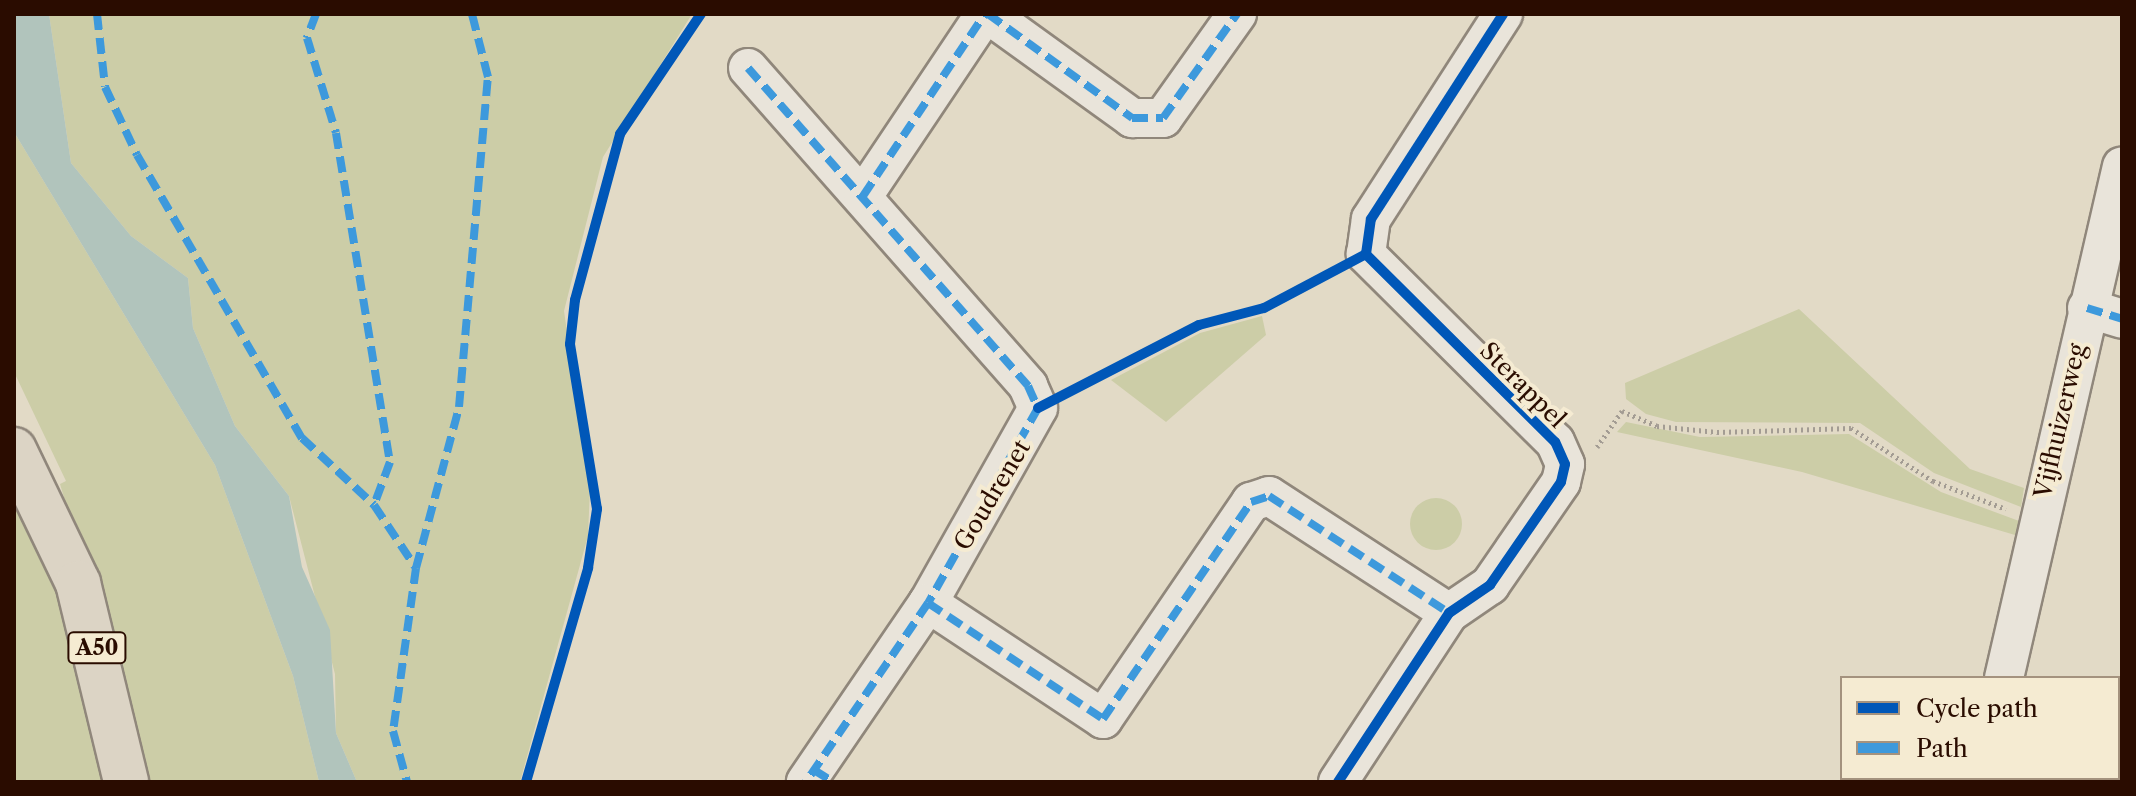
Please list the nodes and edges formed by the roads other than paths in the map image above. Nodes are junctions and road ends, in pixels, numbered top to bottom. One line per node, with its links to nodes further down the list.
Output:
1 (986, 14): 2 (street); 6 (street)
2 (1237, 14)
3 (1503, 14): 10 (street, Sterappel)
4 (748, 68): 6 (street, Goudrenet)
5 (2122, 166): 7 (street, Vijfhuizerweg)
6 (863, 196): 9 (street, Goudrenet)
7 (2104, 313): 11 (street, Vijfhuizerweg)
8 (14, 450): 13 (highway, A50)
9 (928, 603): 10 (street); 12 (street, Goudrenet)
10 (1449, 613): 14 (street, Sterappel)
11 (2004, 676)
12 (818, 778)
13 (126, 782)
14 (1338, 782)

